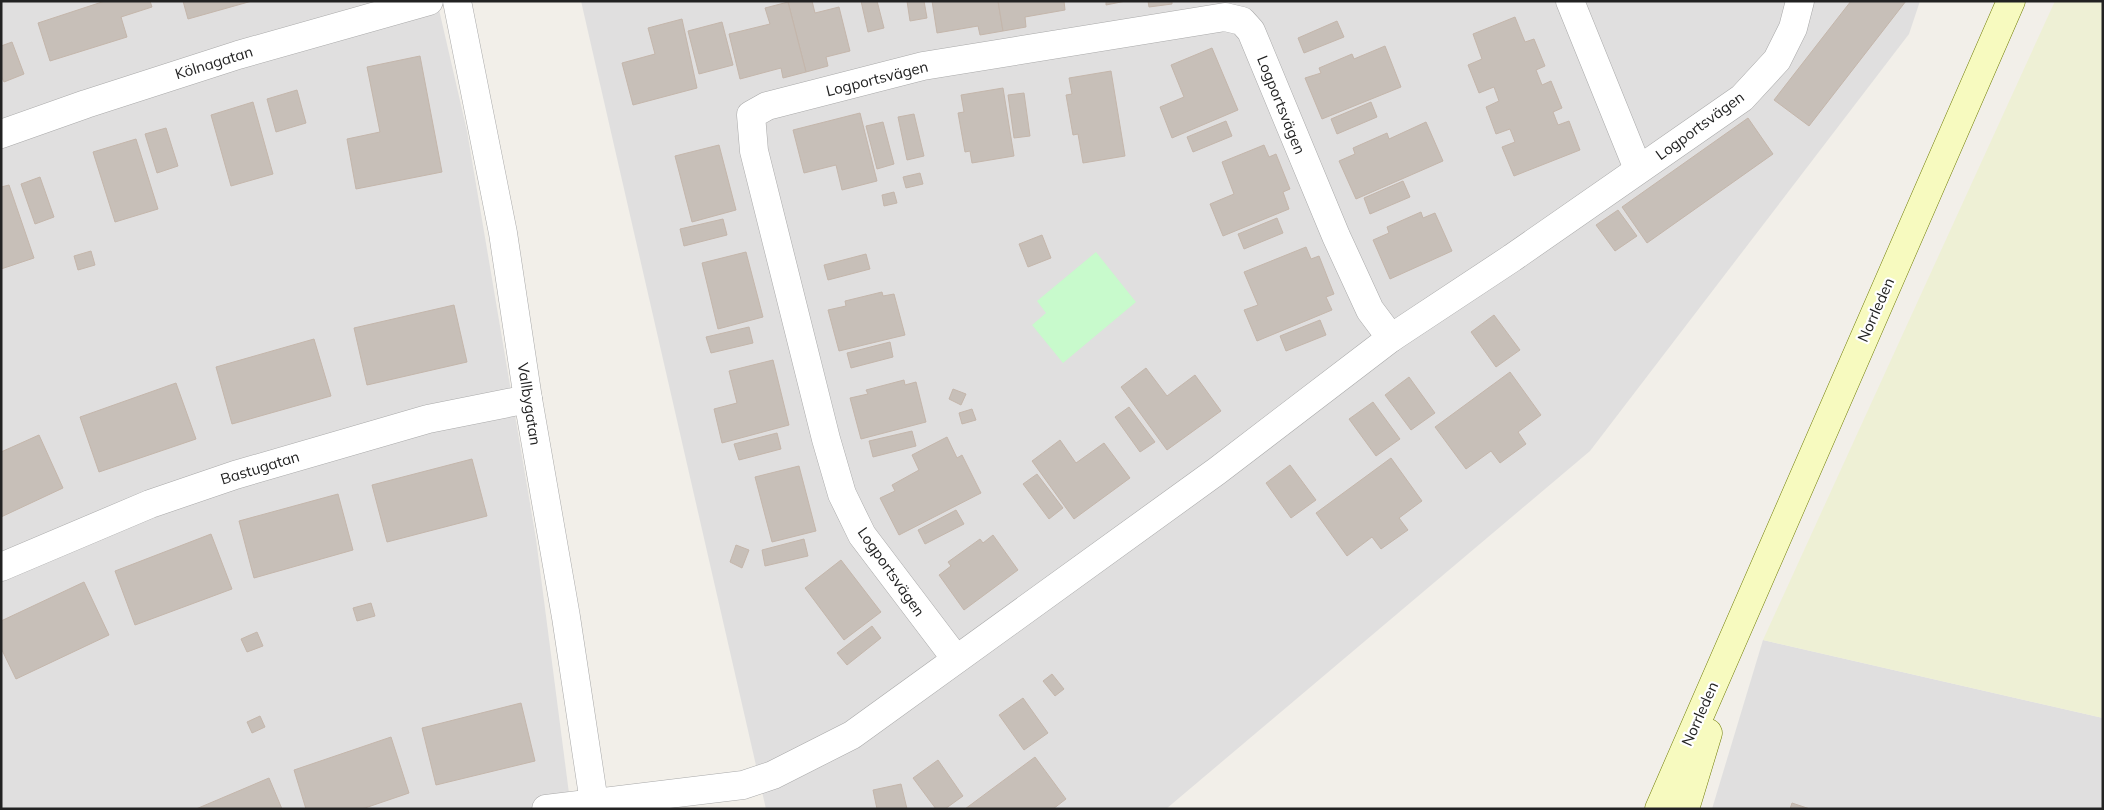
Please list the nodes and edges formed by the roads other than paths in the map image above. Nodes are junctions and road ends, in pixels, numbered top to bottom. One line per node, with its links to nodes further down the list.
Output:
1 (429, 1): 6 (street, Kölnagatan)
2 (457, 1): 9 (street, Vallbygatan)
3 (1570, 1): 7 (street, Logportsvägen)
4 (1800, 1): 7 (street, Logportsvägen)
5 (2011, 1): 11 (main road, Norrleden)
6 (1, 134)
7 (1638, 169): 8 (street, Logportsvägen)
8 (1391, 338): 12 (street, Logportsvägen); 12 (street, Logportsvägen)
9 (528, 398): 10 (street, Bastugatan); 13 (street, Vallbygatan)
10 (1, 567)
11 (1741, 620): 15 (main road, Norrleden); 16 (main road, Norrleden)
12 (956, 659): 13 (street, Logportsvägen)
13 (594, 805): 14 (street, Logportsvägen)
14 (546, 809)
15 (1659, 809)
16 (1686, 809)

